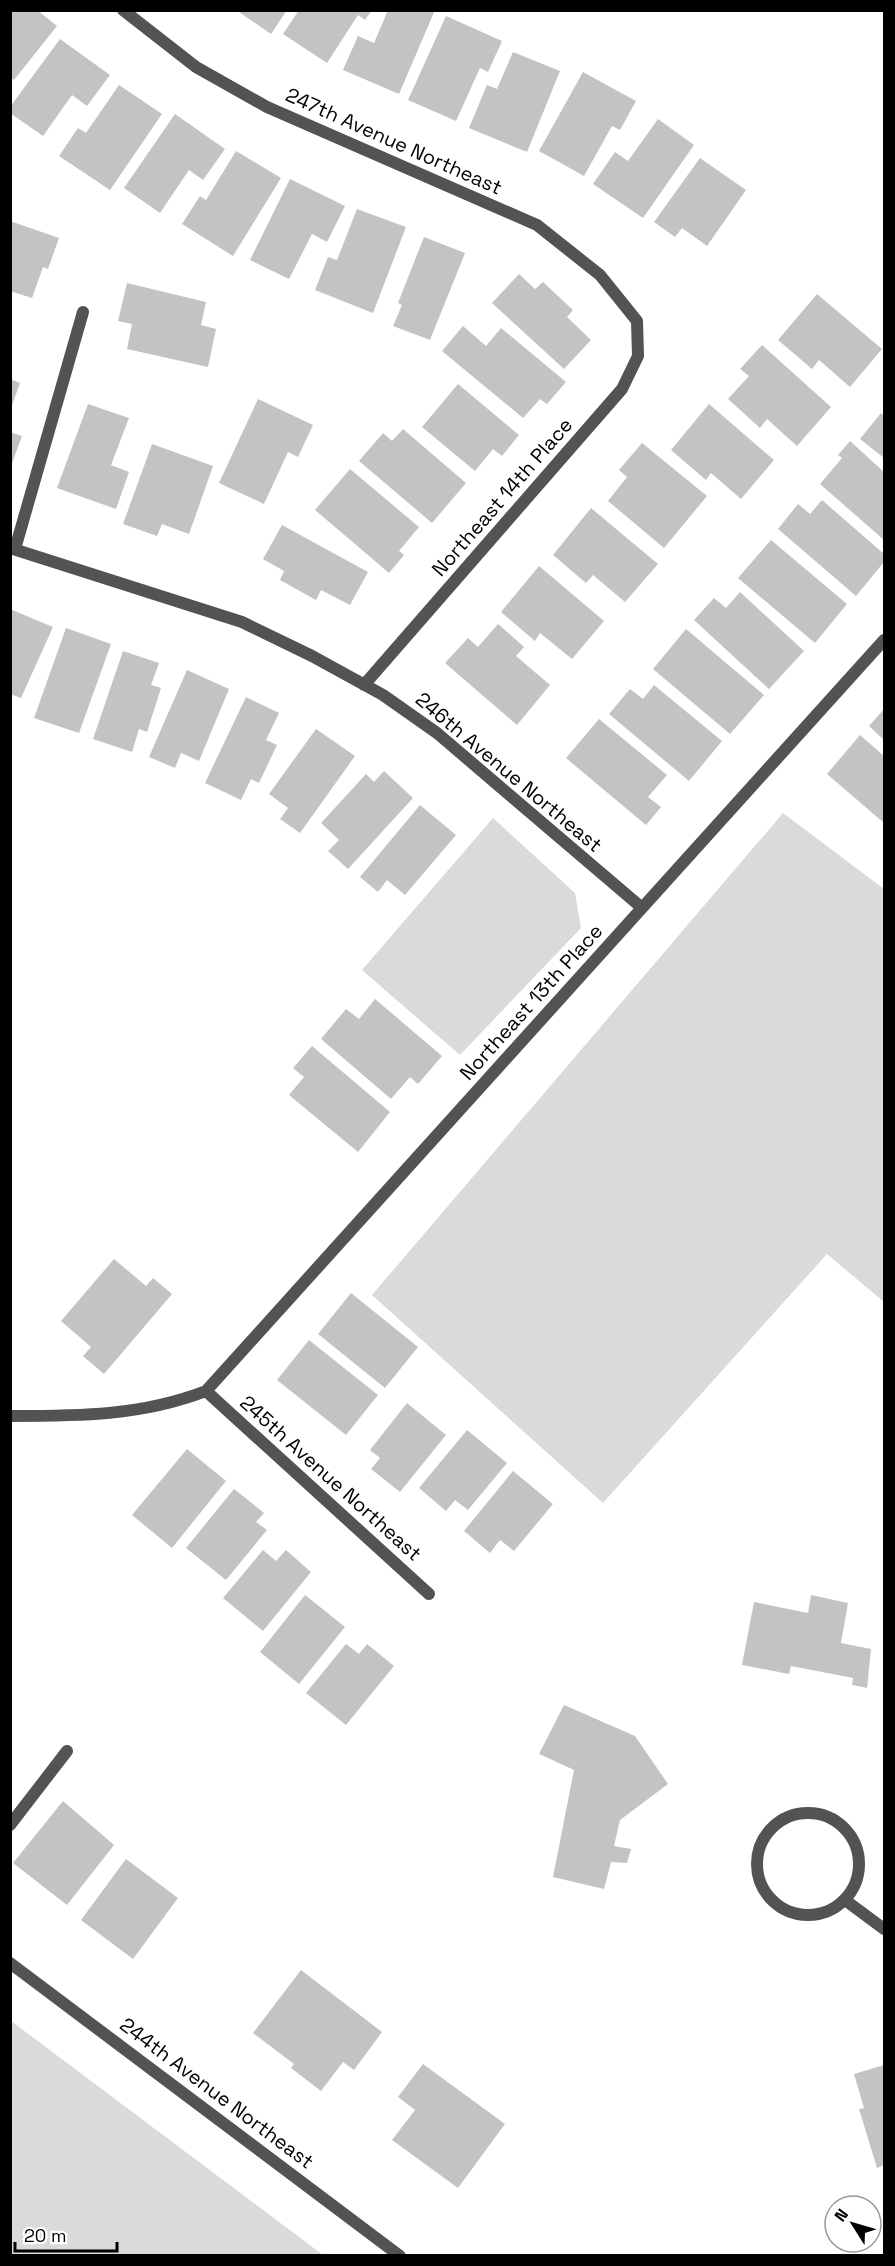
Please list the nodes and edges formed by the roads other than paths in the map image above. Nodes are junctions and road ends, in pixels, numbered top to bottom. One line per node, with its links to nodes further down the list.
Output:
1 (123, 10): 3 (street, 247th Avenue Northeast)
2 (83, 312): 4 (street)
3 (637, 321): 6 (street, Northeast 14th Place)
4 (13, 548): 6 (street, 246th Avenue Northeast)
5 (885, 640): 7 (street, Northeast 13th Place)
6 (364, 685): 7 (street, 246th Avenue Northeast)
7 (641, 907): 8 (street, Northeast 13th Place)
8 (206, 1391): 9 (street); 10 (street, 245th Avenue Northeast)
9 (10, 1416)
10 (429, 1594)
11 (67, 1750): 12 (street)
12 (10, 1825)
13 (845, 1900): 13 (street); 14 (street)
14 (885, 1929)
15 (10, 1963): 16 (street, 244th Avenue Northeast)
16 (400, 2256)

